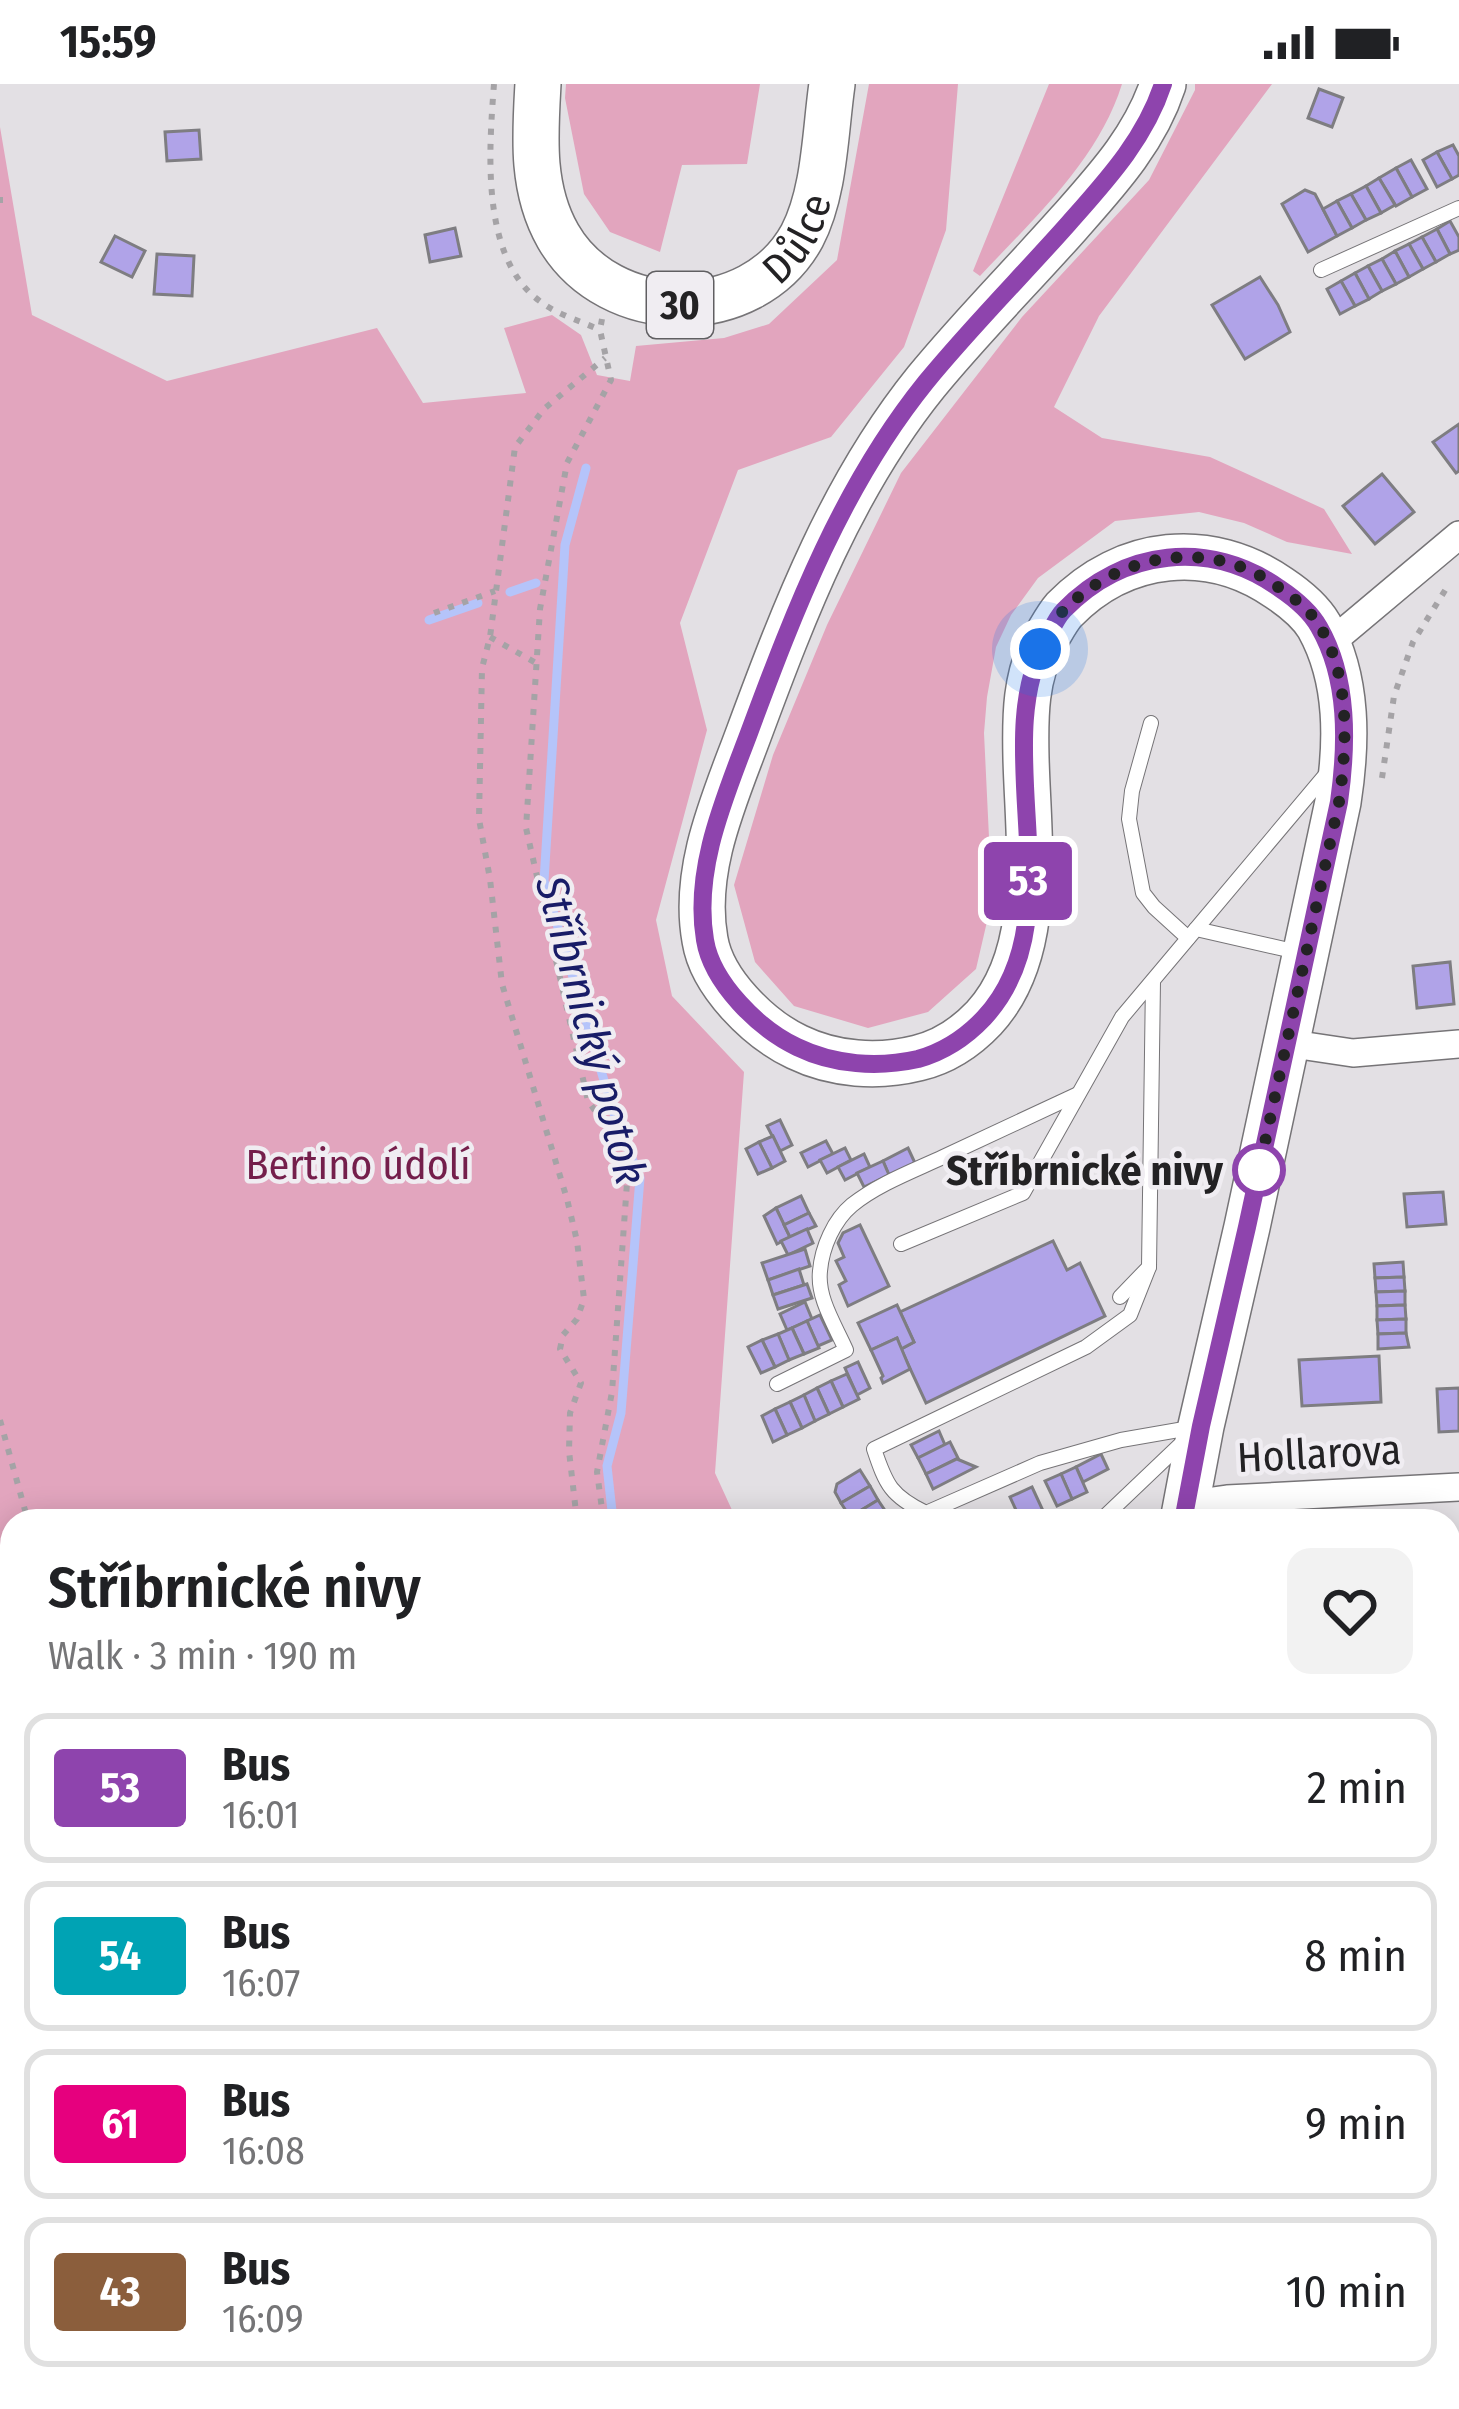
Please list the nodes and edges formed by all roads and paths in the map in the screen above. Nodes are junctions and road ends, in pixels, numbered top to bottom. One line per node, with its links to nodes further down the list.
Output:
1 (538, 84): 2 (main road, Důlce / 30)
2 (832, 84)
3 (1163, 84): 12 (main road)
4 (1459, 208): 5 (lane)
5 (1321, 270)
6 (600, 330): 7 (path)
7 (605, 358): 9 (path); 13 (path)
8 (1459, 535): 12 (street)
9 (495, 591): 10 (path); 11 (path)
10 (434, 613)
11 (490, 637): 13 (path); 30 (path)
12 (1328, 646): 15 (main road)
13 (536, 663): 31 (path)
14 (1151, 723): 16 (lane)
15 (1346, 752): 16 (lane); 17 (main road)
16 (1192, 933): 17 (lane); 18 (lane)
17 (1306, 954): 19 (main road)
18 (1153, 981): 21 (lane); 23 (lane)
19 (1286, 1043): 20 (street); 27 (main road)
20 (1459, 1044)
21 (1078, 1094): 22 (lane); 25 (lane)
22 (901, 1244)
23 (1149, 1267): 24 (lane); 32 (lane)
24 (1120, 1297)
25 (777, 1384)
26 (0, 1420): 29 (path)
27 (1201, 1426): 33 (lane); 34 (lane); 35 (main road)
28 (1459, 1487): 36 (street, Hollarova)
29 (25, 1509)
30 (576, 1509)
31 (602, 1509)
32 (918, 1509)
33 (935, 1509)
34 (1113, 1509)
35 (1185, 1509)
36 (1196, 1509)

